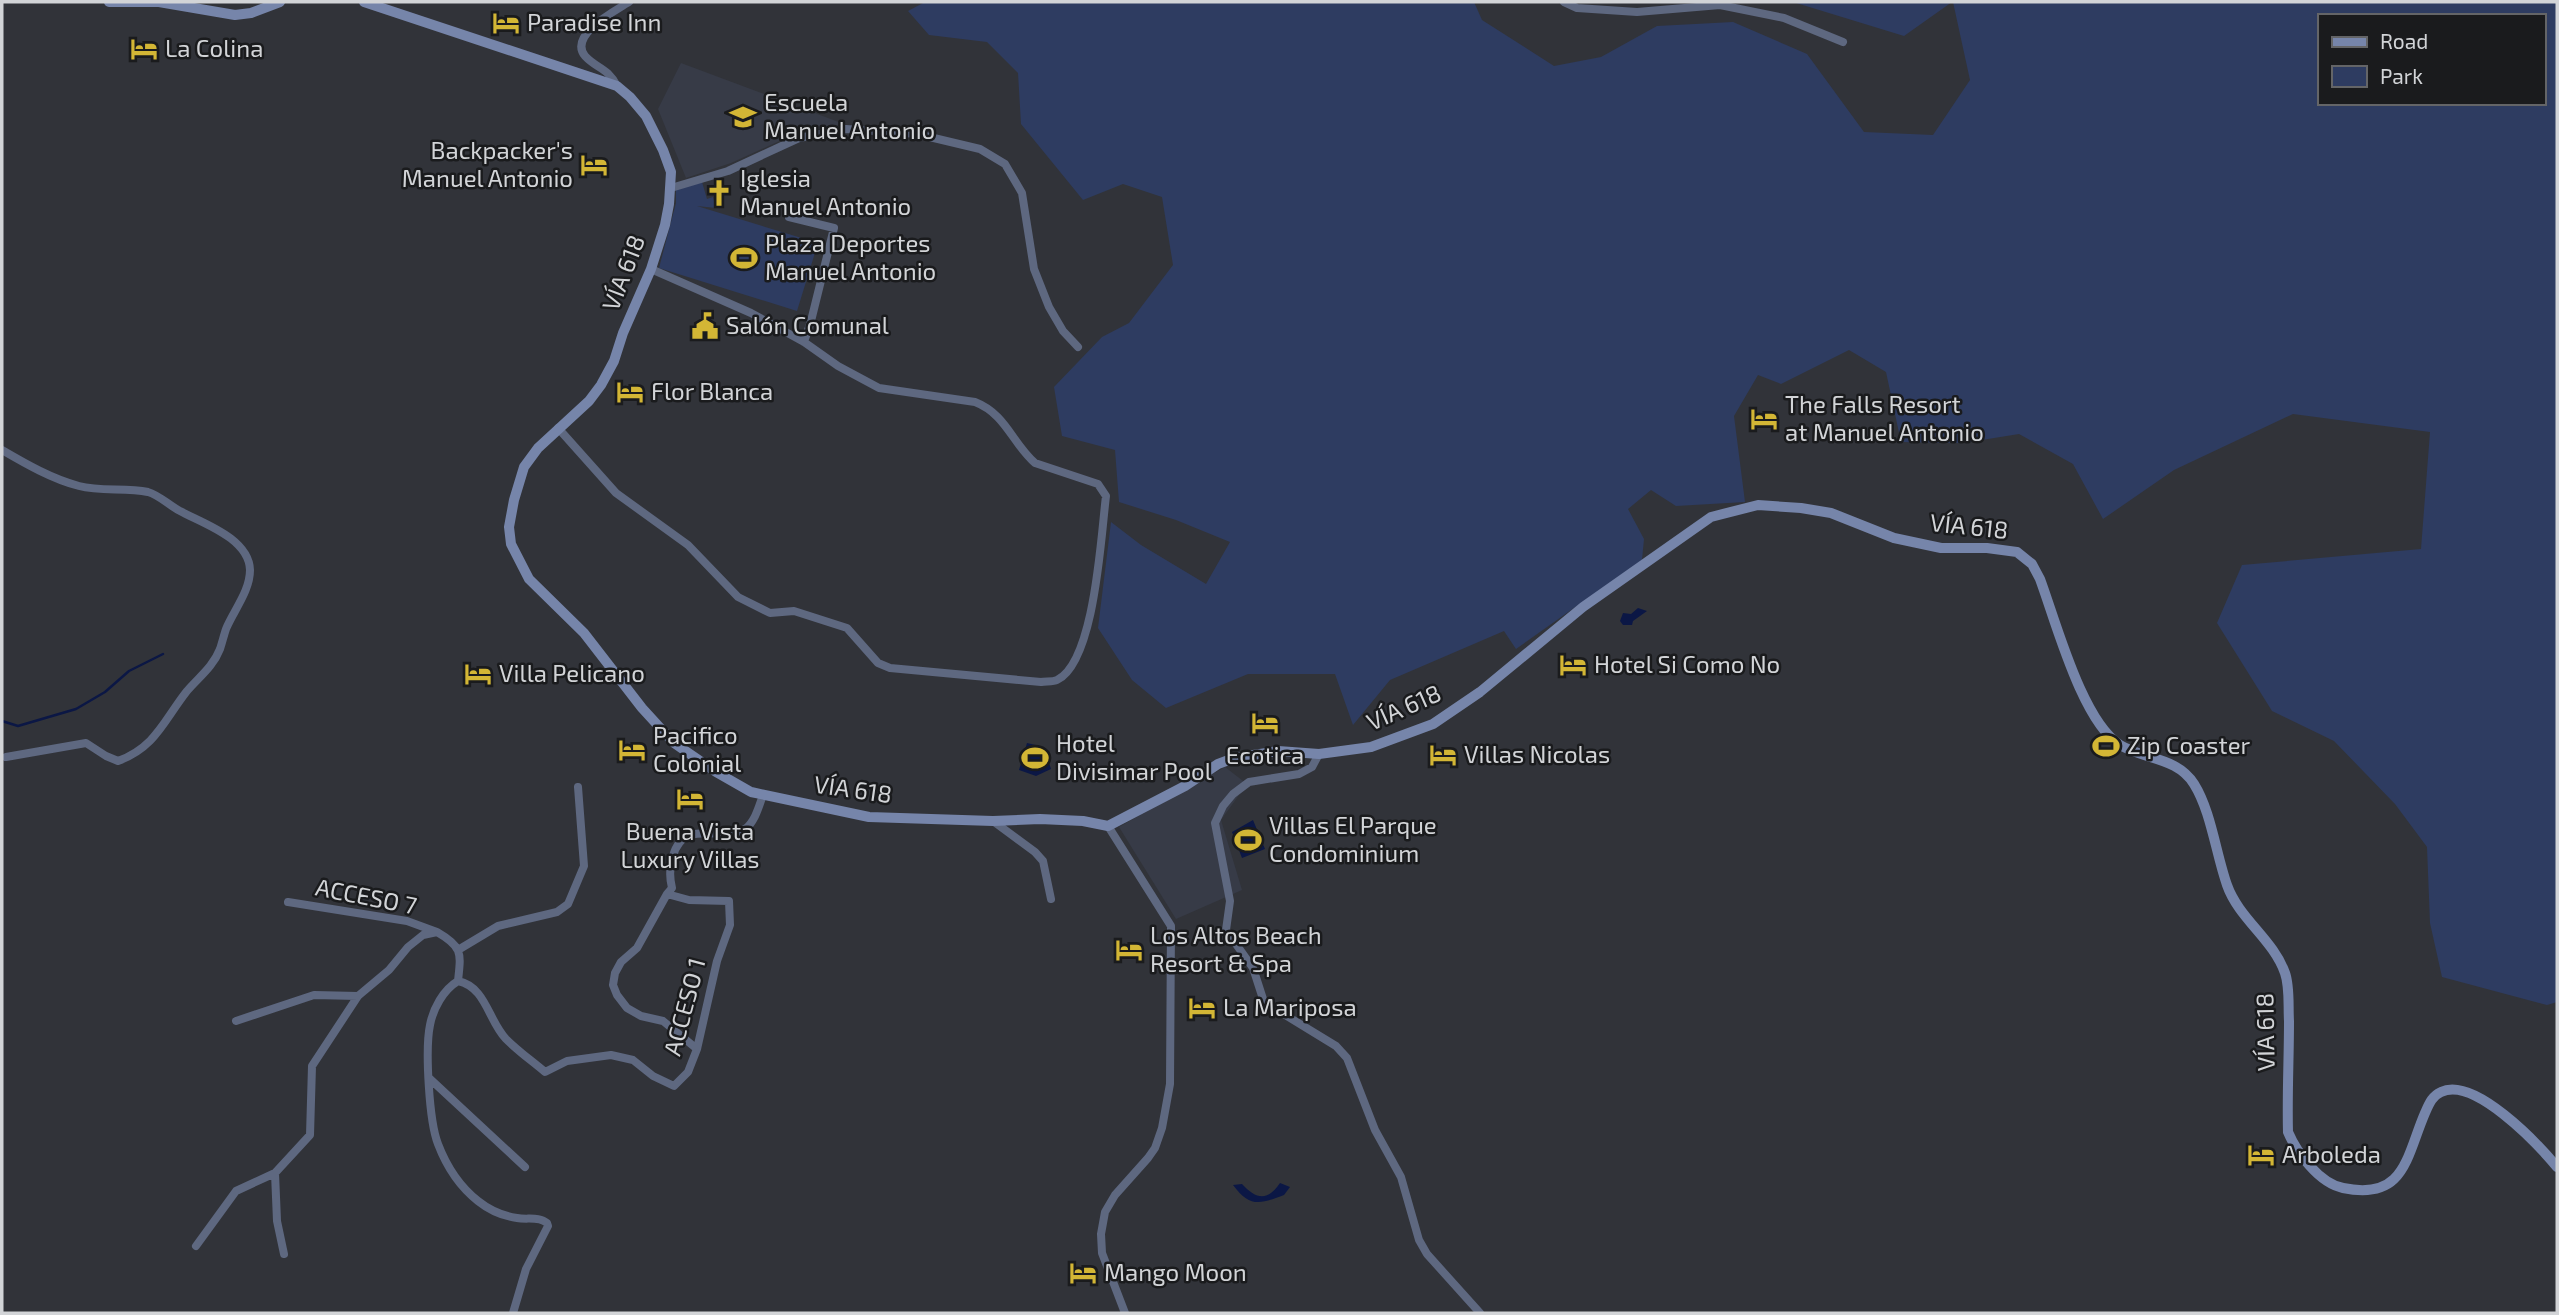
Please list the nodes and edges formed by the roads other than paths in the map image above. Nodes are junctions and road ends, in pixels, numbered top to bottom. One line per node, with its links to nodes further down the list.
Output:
1 (109, 2): 2 (street)
2 (281, 2)
3 (364, 2): 7 (street, VÍA 618)
4 (629, 2): 7 (street)
5 (1564, 2): 6 (street)
6 (1843, 42)
7 (617, 86): 8 (street, VÍA 618)
8 (671, 188): 10 (street, VÍA 618); 12 (street)
9 (789, 217): 11 (street)
10 (651, 269): 11 (street); 13 (street, VÍA 618)
11 (804, 342): 13 (street)
12 (1078, 347)
13 (558, 428): 18 (street, VÍA 618)
14 (2, 450): 16 (street)
15 (1319, 754): 20 (street, VÍA 618); 32 (street, VÍA 618); 38 (street)
16 (6, 757)
17 (578, 787): 25 (street)
18 (764, 795): 19 (street, VÍA 618); 21 (street)
19 (993, 821): 20 (street, VÍA 618); 22 (street)
20 (1108, 826): 37 (street)
21 (667, 894): 29 (street, ACCESO 1); 29 (street)
22 (1051, 899)
23 (288, 902): 24 (street, ACCESO 7)
24 (437, 932): 25 (street); 27 (street)
25 (458, 950): 26 (street)
26 (458, 981): 29 (street, ACCESO 1); 30 (street)
27 (358, 996): 28 (street); 33 (street)
28 (236, 1021)
29 (696, 1049)
30 (429, 1078): 31 (street); 36 (street)
31 (524, 1167)
32 (2557, 1167)
33 (275, 1174): 34 (street); 35 (street)
34 (196, 1246)
35 (284, 1254)
36 (513, 1313)
37 (1125, 1313)
38 (1480, 1313)

